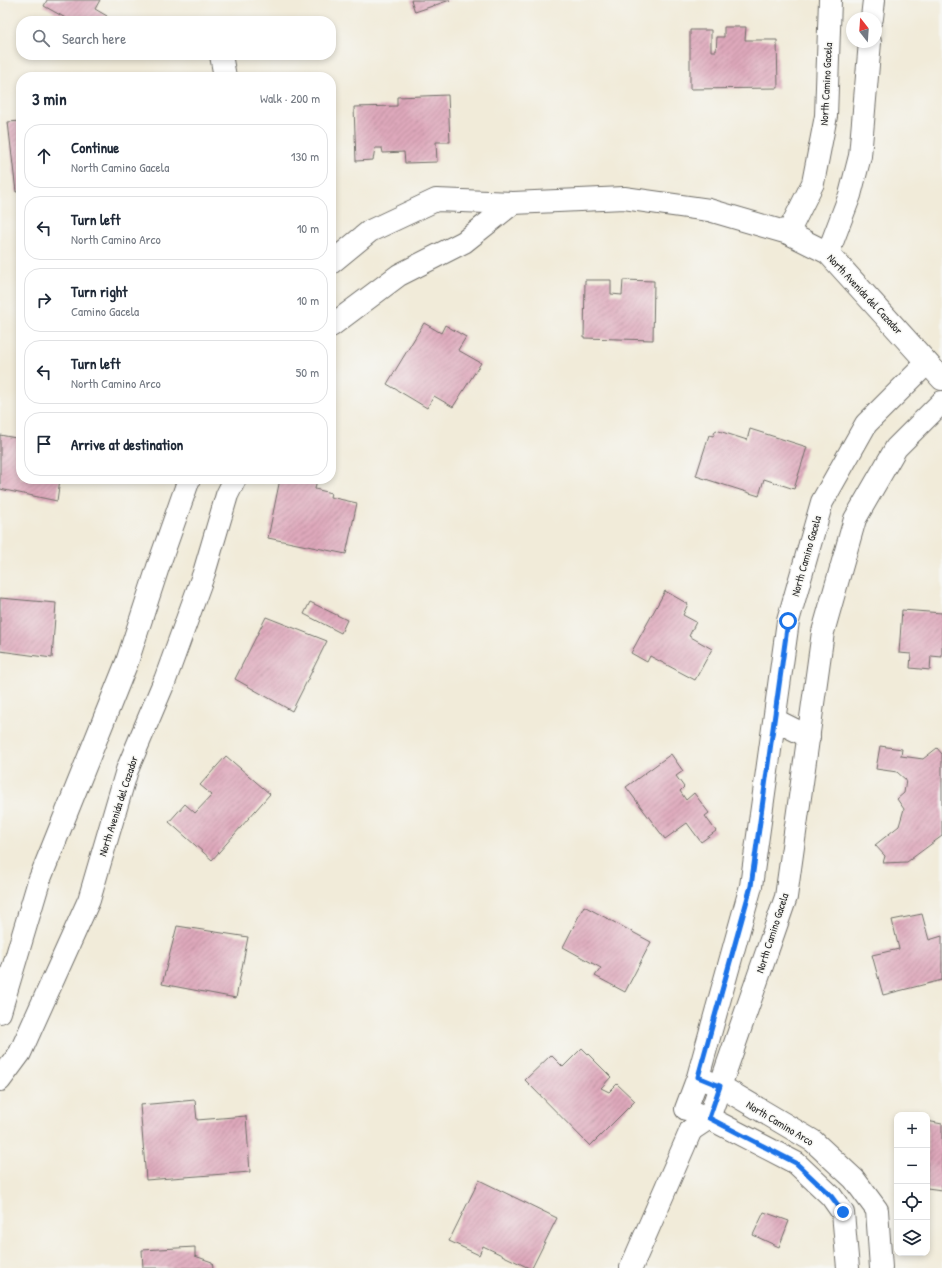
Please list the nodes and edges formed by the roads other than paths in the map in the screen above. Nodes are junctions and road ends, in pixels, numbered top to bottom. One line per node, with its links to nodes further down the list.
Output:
1 (830, 0): 8 (street, North Camino Gacela)
2 (874, 0): 3 (street)
3 (873, 12)
4 (869, 48): 9 (street)
5 (222, 60): 6 (street)
6 (223, 72)
7 (513, 203): 8 (street, North Avenida del Cazador); 10 (street, North Avenida del Cazador); 11 (street)
8 (788, 234): 9 (street, North Avenida del Cazador)
9 (828, 253): 12 (street, North Avenida del Cazador)
10 (336, 259)
11 (336, 322)
12 (927, 363): 13 (street, North Avenida del Cazador); 17 (street, North Camino Gacela)
13 (942, 379)
14 (942, 402): 18 (street, North Camino Gacela)
15 (187, 484): 19 (street)
16 (232, 484): 21 (street, North Avenida del Cazador)
17 (775, 720): 18 (street); 20 (street, North Camino Gacela)
18 (809, 738): 22 (street, North Camino Gacela)
19 (0, 1012)
20 (698, 1077): 22 (street, North Camino Arco); 24 (street, North Camino Gacela)
21 (0, 1080)
22 (720, 1086): 23 (street, North Camino Gacela); 27 (street, North Camino Arco)
23 (709, 1118): 24 (street); 26 (street)
24 (688, 1120): 25 (street, North Camino Gacela)
25 (631, 1268)
26 (848, 1268)
27 (881, 1268)

